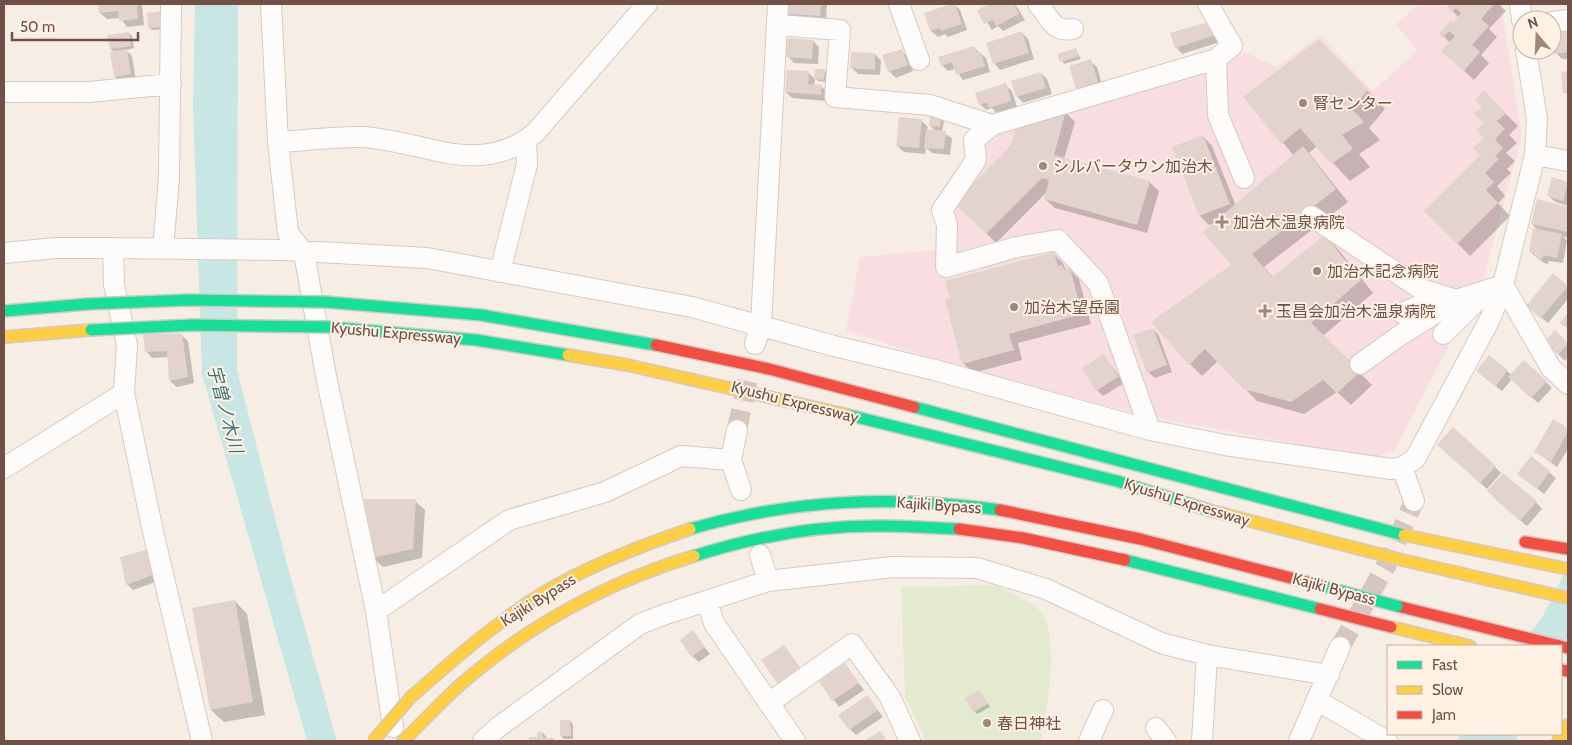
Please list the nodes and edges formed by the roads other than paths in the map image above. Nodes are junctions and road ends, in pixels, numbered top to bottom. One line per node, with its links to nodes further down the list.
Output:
1 (171, 4): 13 (street)
2 (271, 4): 17 (street)
3 (647, 4): 16 (street)
4 (778, 4): 8 (street)
5 (899, 4): 11 (street)
6 (1038, 4): 9 (street)
7 (1208, 4): 10 (street)
8 (778, 25): 15 (street); 31 (street)
9 (1073, 29)
10 (1216, 59): 15 (street); 20 (street)
11 (919, 60)
12 (1527, 60): 18 (street)
13 (171, 84): 14 (street); 23 (street)
14 (4, 92)
15 (992, 125): 39 (street)
16 (526, 141): 17 (street); 26 (street)
17 (278, 142): 25 (street)
18 (1535, 155): 19 (street); 27 (street)
19 (1568, 161)
20 (1244, 178)
21 (1311, 216): 28 (street)
22 (113, 248): 23 (street); 24 (street); 37 (street)
23 (168, 249): 25 (street)
24 (4, 253)
25 (304, 253): 26 (street); 54 (street)
26 (500, 272): 31 (street)
27 (1496, 287): 28 (street); 32 (street); 36 (street); 41 (street)
28 (1449, 298): 30 (street); 35 (street)
29 (4, 311): 43 (highway, Kyushu Expressway, bridge)
30 (1402, 312)
31 (761, 324): 34 (street); 39 (street)
32 (1442, 334)
33 (4, 337): 52 (highway, Kyushu Expressway, bridge)
34 (756, 344)
35 (1360, 364)
36 (1568, 384)
37 (124, 393): 42 (street); 63 (street)
38 (737, 430): 40 (street)
39 (1150, 430): 41 (street)
40 (731, 460): 44 (street); 54 (street)
41 (1402, 466): 45 (street)
42 (4, 468)
43 (1223, 489): 46 (highway); 50 (highway, Kyushu Expressway)
44 (741, 490)
45 (1414, 502)
46 (1374, 515)
47 (1516, 540): 48 (highway)
48 (1568, 549)
49 (760, 555): 51 (street)
50 (1568, 569)
51 (768, 581): 53 (street); 58 (street)
52 (1568, 598)
53 (707, 601): 61 (street); 67 (street)
54 (376, 611): 65 (street)
55 (1465, 645): 66 (highway, Kajiki Bypass, bridge)
56 (1556, 645): 64 (highway, Kajiki Bypass, bridge)
57 (1340, 648): 59 (street)
58 (1207, 655): 59 (street); 71 (street)
59 (1328, 675): 60 (street)
60 (1316, 700): 72 (street); 73 (street)
61 (769, 703): 68 (street); 69 (street)
62 (1103, 710): 70 (street)
63 (202, 741)
64 (373, 741)
65 (395, 741)
66 (403, 741)
67 (482, 741)
68 (795, 741)
69 (910, 741)
70 (1089, 741)
71 (1202, 741)
72 (1299, 741)
73 (1387, 741)

